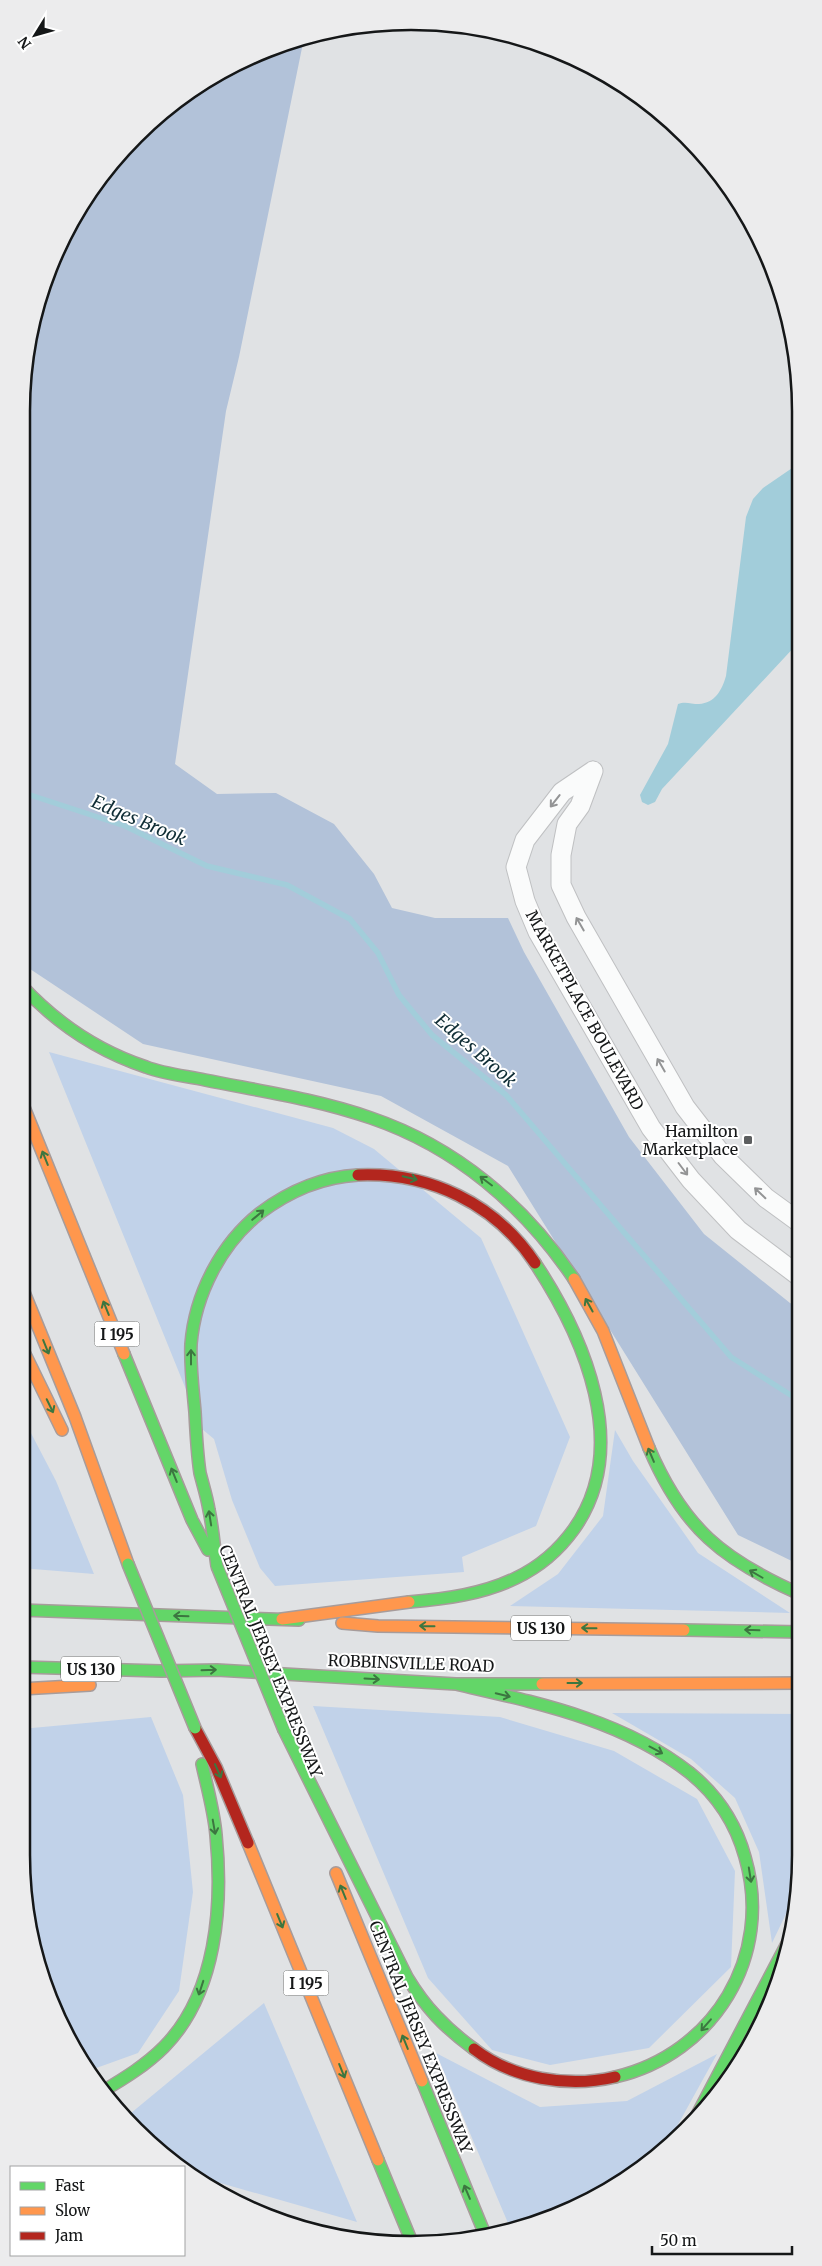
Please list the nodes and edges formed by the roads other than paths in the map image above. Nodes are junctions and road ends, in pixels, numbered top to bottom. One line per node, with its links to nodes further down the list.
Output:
1 (30, 994): 11 (highway, one-way to 1)
2 (30, 1122): 10 (highway, CENTRAL JERSEY EXPRESSWAY / I 195, one-way to 2)
3 (792, 1217): 4 (street, MARKETPLACE BOULEVARD, one-way to 4)
4 (792, 1270)
5 (30, 1308): 9 (highway, I 195, one-way to 9)
6 (30, 1364): 7 (highway, one-way to 7)
7 (67, 1439)
8 (76, 1456): 9 (highway)
9 (128, 1564): 20 (highway, I 195, bridge)
10 (217, 1566): 13 (highway, one-way to 13); 21 (highway, CENTRAL JERSEY EXPRESSWAY / I 195, bridge)
11 (792, 1591)
12 (30, 1610): 13 (highway, US 130, one-way to 12)
13 (282, 1619): 14 (highway, US 130, one-way to 13)
14 (792, 1632)
15 (30, 1667): 16 (highway, ROBBINSVILLE ROAD / US 130)
16 (160, 1671): 18 (highway, ROBBINSVILLE ROAD / US 130, one-way to 18); 19 (highway)
17 (792, 1682): 18 (highway, ROBBINSVILLE ROAD / US 130, one-way to 17)
18 (456, 1684): 21 (highway, one-way to 21)
19 (30, 1688)
20 (195, 1728): 25 (highway, one-way to 25); 28 (highway, I 195, one-way to 28)
21 (284, 1730): 22 (highway, CENTRAL JERSEY EXPRESSWAY / I 195)
22 (322, 1834)
23 (332, 1862): 27 (highway, CENTRAL JERSEY EXPRESSWAY, one-way to 23)
24 (775, 1966): 26 (highway)
25 (110, 2088)
26 (709, 2091)
27 (483, 2229)
28 (410, 2236)

